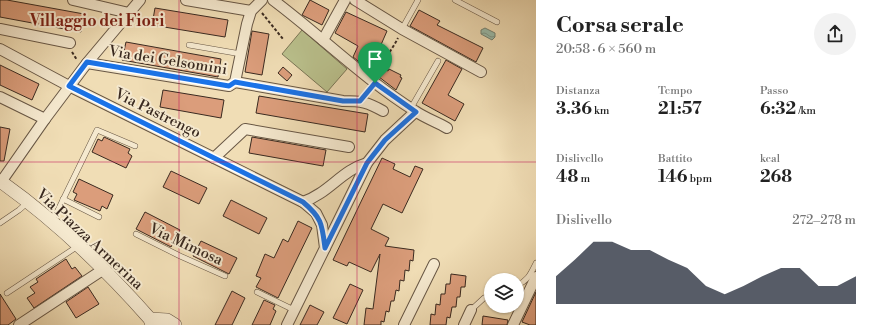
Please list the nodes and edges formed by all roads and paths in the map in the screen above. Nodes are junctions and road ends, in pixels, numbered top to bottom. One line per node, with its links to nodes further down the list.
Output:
1 (73, 0): 10 (street)
2 (140, 0): 10 (street)
3 (186, 0): 9 (street)
4 (273, 0): 15 (street)
5 (345, 0): 15 (street)
6 (355, 0): 13 (street)
7 (418, 0): 13 (lane)
8 (455, 0): 11 (lane)
9 (256, 5): 14 (path); 19 (street)
10 (129, 13): 21 (street)
11 (497, 22)
12 (0, 29): 16 (street)
13 (402, 29): 22 (street); 24 (path)
14 (283, 38)
15 (324, 40): 24 (street)
16 (70, 43): 21 (path)
17 (189, 45): 19 (lane)
18 (0, 49): 25 (street, Via Pastrengo)
19 (241, 54): 23 (street)
20 (438, 61): 28 (lane)
21 (85, 65): 23 (street, Via dei Gelsomini); 25 (street)
22 (481, 72)
23 (235, 82): 27 (street, Via dei Gelsomini)
24 (375, 83): 27 (lane); 28 (street)
25 (69, 86): 30 (street); 34 (street, Via Pastrengo)
26 (0, 97): 30 (street)
27 (360, 101): 29 (street, Via dei Gelsomini)
28 (413, 110): 31 (street); 35 (street)
29 (383, 112)
30 (45, 119): 36 (street)
31 (447, 128)
32 (135, 146): 37 (lane)
33 (349, 147): 34 (street)
34 (214, 158): 39 (street, Via Pastrengo)
35 (367, 163): 39 (street); 45 (street)
36 (1, 181): 38 (street, Via Piazza Armerina)
37 (63, 199): 40 (lane); 41 (lane)
38 (28, 202): 41 (street, Via Piazza Armerina); 42 (lane)
39 (303, 202): 45 (street, Via Pastrengo)
40 (99, 216)
41 (50, 220): 44 (street, Via Piazza Armerina)
42 (0, 223)
43 (136, 234): 49 (lane, Via Mimosa)
44 (79, 246): 48 (street, Via Piazza Armerina); 53 (lane)
45 (325, 248): 55 (street)
46 (536, 263): 51 (lane)
47 (434, 264): 61 (street)
48 (104, 269): 57 (street, Via Piazza Armerina); 58 (street)
49 (225, 276)
50 (536, 277): 63 (street)
51 (524, 281)
52 (257, 292): 55 (lane)
53 (7, 293)
54 (484, 298): 56 (lane)
55 (294, 310): 60 (street)
56 (472, 310): 62 (street)
57 (152, 322): 59 (street)
58 (19, 325)
59 (175, 325)
60 (287, 325)
61 (404, 325)
62 (464, 325)
63 (513, 325)

